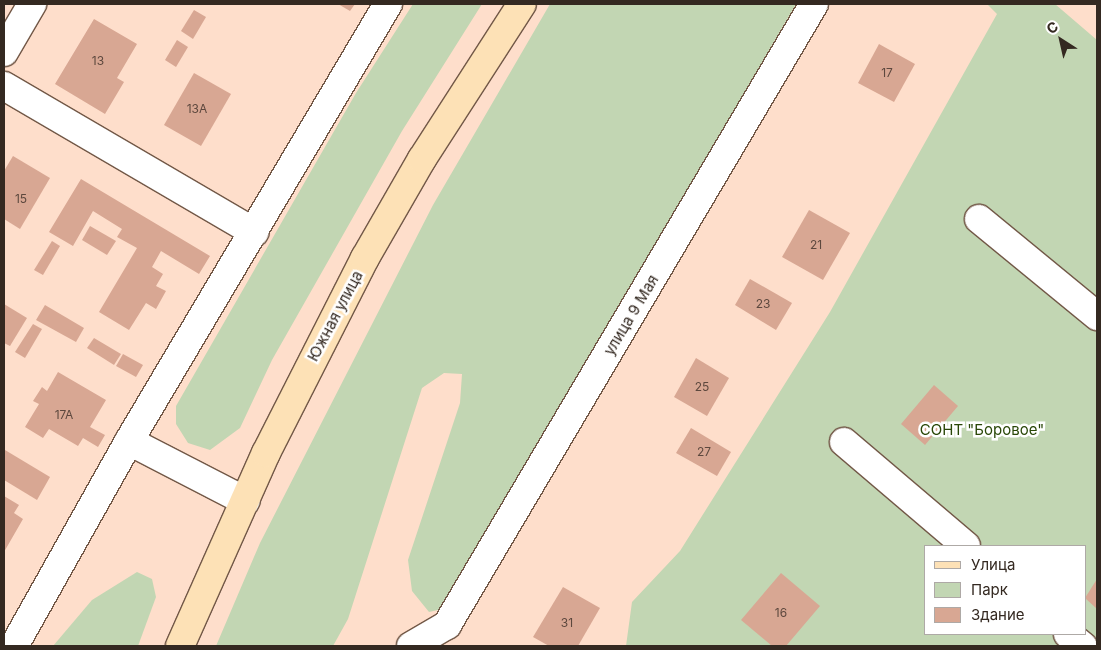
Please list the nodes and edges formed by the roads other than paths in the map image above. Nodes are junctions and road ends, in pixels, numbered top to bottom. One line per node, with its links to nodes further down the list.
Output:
1 (32, 4): 5 (street)
2 (388, 4): 8 (street)
3 (522, 4): 12 (main road, Южная улица)
4 (814, 4): 17 (street, улица 9 Мая)
5 (4, 52)
6 (4, 86): 8 (street)
7 (979, 219): 9 (street)
8 (254, 232): 10 (street)
9 (1097, 316)
10 (128, 441): 12 (street); 15 (street)
11 (844, 442): 13 (street)
12 (245, 501): 16 (main road, Южная улица)
13 (965, 545)
14 (1069, 635): 18 (street)
15 (14, 646)
16 (180, 646)
17 (411, 646)
18 (1083, 646)

